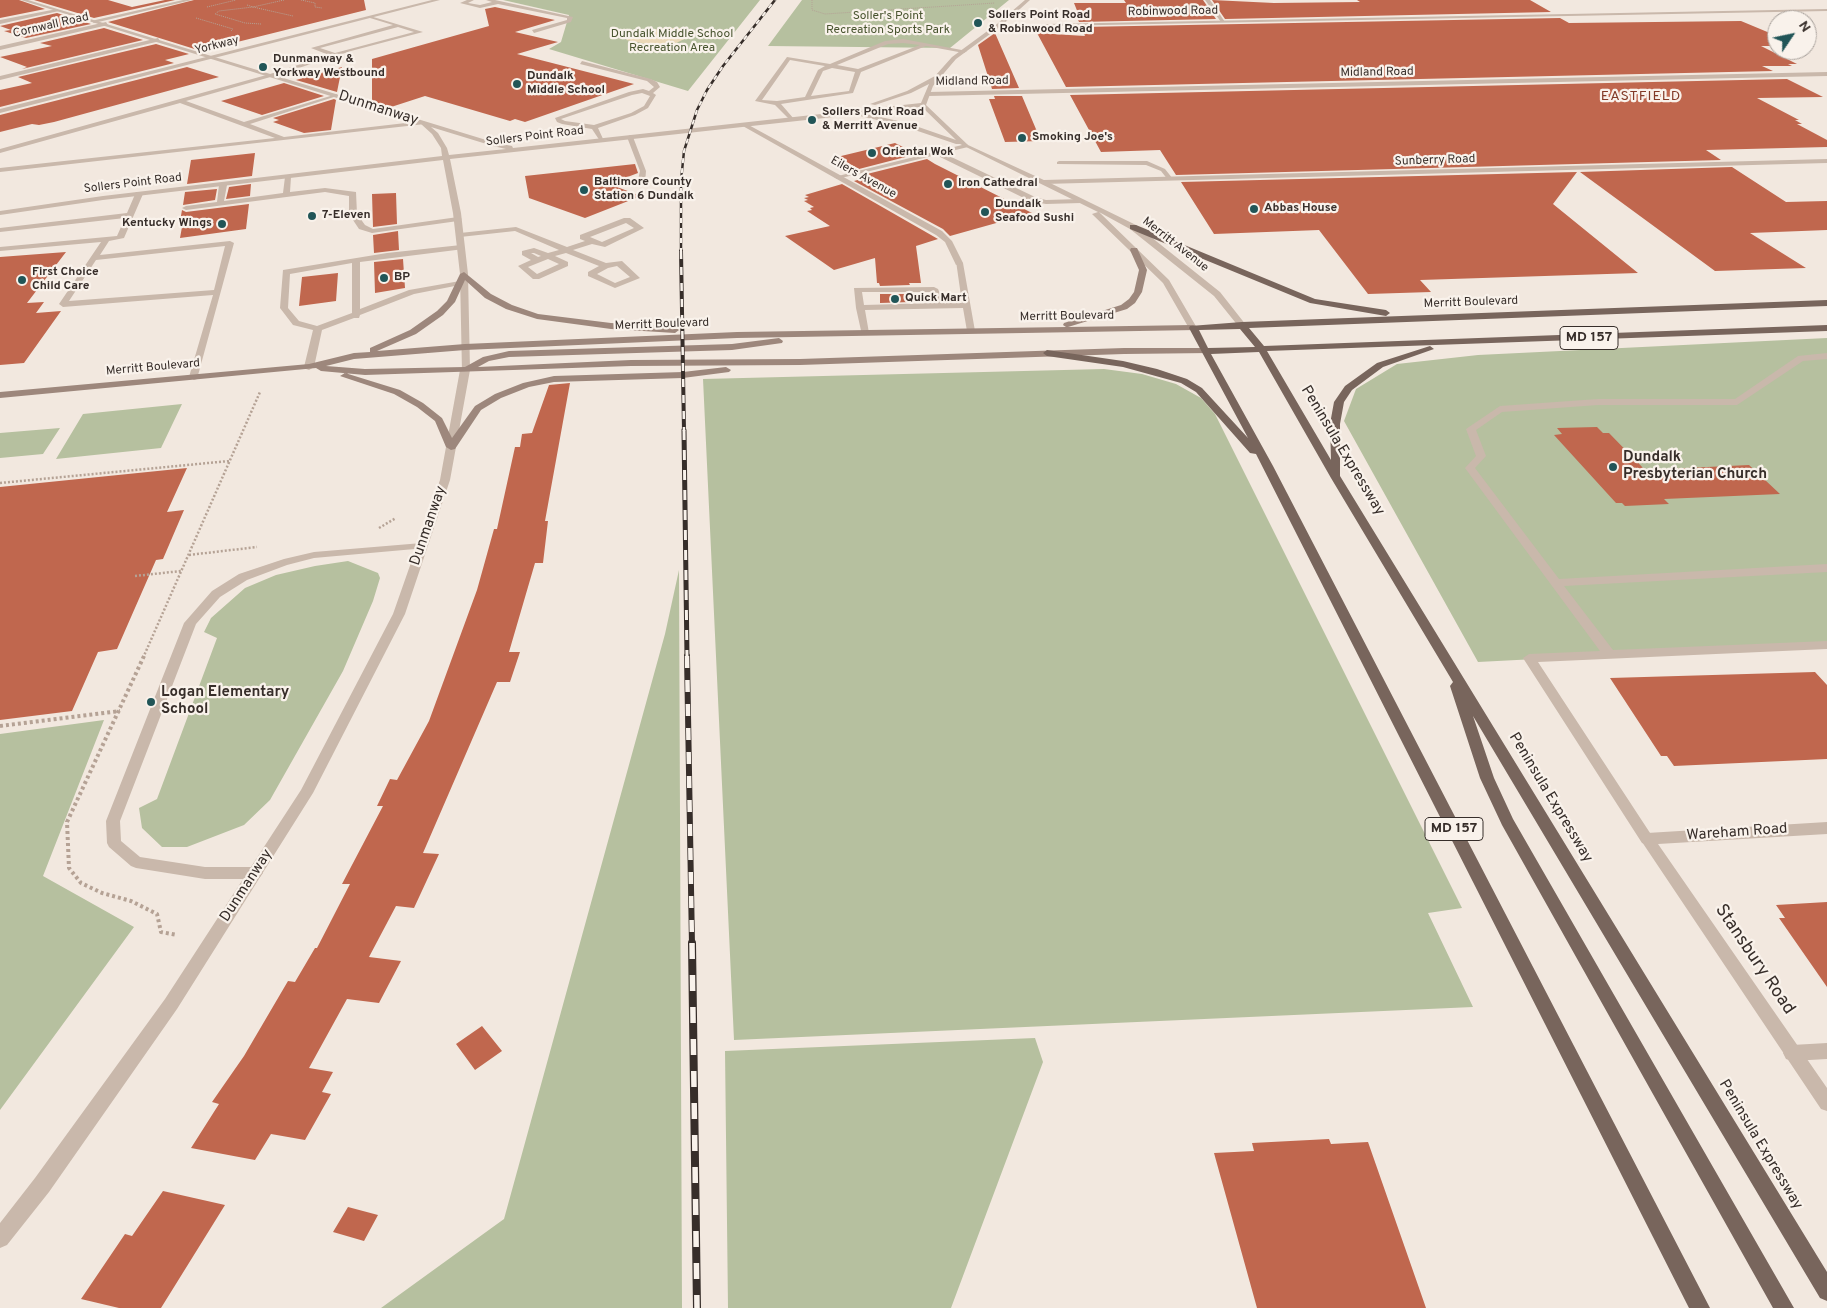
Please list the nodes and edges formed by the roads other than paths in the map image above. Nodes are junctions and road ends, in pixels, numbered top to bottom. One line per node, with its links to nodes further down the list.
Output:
1 (23, 0): 9 (street, Dunmanway)
2 (190, 0): 12 (street)
3 (438, 0): 11 (street, Yorkway)
4 (472, 0): 7 (street)
5 (488, 0): 7 (street)
6 (1207, 0): 13 (street)
7 (498, 2): 18 (street)
8 (1026, 2): 17 (street)
9 (57, 10): 12 (street, Dunmanway); 14 (street)
10 (1827, 10): 13 (street, Robinwood Road)
11 (372, 17): 16 (street); 24 (street, Yorkway)
12 (94, 21): 15 (street, Dunmanway)
13 (1224, 21): 17 (street, Robinwood Road)
14 (0, 22)
15 (106, 24): 19 (street, Dunmanway); 21 (street, Cornwall Road)
16 (399, 25): 23 (street); 23 (street)
17 (999, 25): 22 (street)
18 (534, 32)
19 (158, 40): 24 (street, Dunmanway); 30 (street)
20 (924, 46): 22 (street); 26 (street); 27 (street)
21 (0, 48)
22 (964, 51): 31 (street)
23 (336, 55): 29 (street)
24 (214, 57): 29 (street, Dunmanway); 39 (street, Yorkway)
25 (582, 63): 32 (street)
26 (831, 66): 27 (street); 35 (street); 37 (street)
27 (858, 71): 35 (street)
28 (1827, 74): 33 (street, Midland Road)
29 (272, 76): 34 (street, Dunmanway); 36 (street)
30 (0, 78)
31 (936, 78): 33 (street); 40 (street)
32 (650, 93): 46 (street); 46 (street)
33 (928, 94): 38 (street)
34 (335, 95): 43 (street, Dunmanway); 44 (street)
35 (807, 99): 37 (street)
36 (181, 101): 44 (street); 52 (street)
37 (777, 104): 42 (street)
38 (923, 105): 40 (street, Sollers Point Road); 50 (street, Merritt Avenue)
39 (0, 112)
40 (842, 113): 41 (street, Sollers Point Road)
41 (810, 116): 42 (street, Sollers Point Road); 50 (street)
42 (791, 119): 45 (street, Sollers Point Road)
43 (423, 123): 48 (street); 51 (street); 54 (street, Dunmanway)
44 (244, 124): 48 (street)
45 (743, 124): 47 (street, Sollers Point Road); 59 (street, Eilers Avenue)
46 (594, 128): 49 (street)
47 (630, 137): 49 (street, Sollers Point Road); 62 (street)
48 (284, 139): 57 (street)
49 (602, 140): 51 (street, Sollers Point Road)
50 (966, 146): 53 (street); 61 (street, Merritt Avenue)
51 (522, 149): 54 (street, Sollers Point Road)
52 (0, 151)
53 (937, 153): 59 (street); 66 (street)
54 (447, 159): 58 (street, Sollers Point Road); 71 (street, Dunmanway)
55 (1827, 162): 60 (street, Sunberry Road)
56 (1058, 163): 60 (street)
57 (0, 170)
58 (288, 177): 63 (street, Sollers Point Road); 65 (street)
59 (837, 177): 90 (street, Eilers Avenue)
60 (1170, 179): 61 (street, Sunberry Road)
61 (1044, 182): 66 (street, Merritt Avenue)
62 (641, 184)
63 (223, 185): 64 (street, Sollers Point Road); 67 (street)
64 (139, 194): 69 (street, Sollers Point Road); 70 (street)
65 (286, 195): 67 (street); 71 (street)
66 (1081, 201): 72 (street, Merritt Avenue); 80 (street, Merritt Avenue)
67 (220, 204): 68 (street)
68 (186, 208)
69 (0, 213)
70 (130, 215): 73 (street); 75 (street)
71 (458, 220): 74 (street, Dunmanway)
72 (1133, 227): 94 (main road); 95 (street, Merritt Avenue)
73 (0, 230)
74 (460, 235): 77 (street, Dunmanway); 79 (street)
75 (106, 240): 78 (street); 82 (street)
76 (592, 240): 76 (street); 79 (street)
77 (461, 247): 83 (street); 86 (street, Dunmanway)
78 (0, 249)
79 (566, 250): 81 (street); 85 (street)
80 (1134, 250): 96 (street, Merritt Avenue); 99 (main road)
81 (548, 256): 84 (street); 84 (street); 84 (street)
82 (94, 258): 88 (street); 88 (street)
83 (356, 260): 93 (street); 98 (street)
84 (537, 260)
85 (605, 266): 85 (street)
86 (464, 274): 87 (main road); 103 (main road); 105 (street, Dunmanway)
87 (460, 283): 93 (street); 109 (main road)
88 (218, 292): 114 (street)
89 (1827, 303): 94 (main road, Merritt Boulevard / MD 157)
90 (967, 304): 91 (street); 100 (street, Eilers Avenue)
91 (941, 306): 92 (street); 92 (street)
92 (860, 308): 102 (street)
93 (356, 316): 98 (street)
94 (1449, 316): 95 (main road, Merritt Boulevard / MD 157)
95 (1242, 325): 96 (main road, Merritt Boulevard / MD 157); 106 (main road, Peninsula Expressway)
96 (1193, 328): 99 (main road, Merritt Boulevard); 107 (main road, MD 157)
97 (1827, 328): 104 (main road, Merritt Boulevard / MD 157)
98 (318, 329): 112 (street)
99 (1047, 330): 100 (main road, Merritt Boulevard)
100 (971, 332): 102 (main road, Merritt Boulevard)
101 (850, 333): 102 (main road, Merritt Boulevard); 103 (main road, Merritt Boulevard); 113 (main road)
102 (864, 333)
103 (737, 335): 105 (main road, Merritt Boulevard)
104 (1460, 342): 106 (main road, Merritt Boulevard); 118 (main road, MD 157)
105 (465, 347): 109 (main road, Merritt Boulevard); 113 (street, Dunmanway)
106 (1262, 350): 107 (main road, Merritt Boulevard); 118 (main road, Peninsula Expressway)
107 (1207, 351): 108 (main road, Merritt Boulevard); 117 (main road, MD 157)
108 (1047, 353): 111 (main road, Merritt Boulevard); 117 (main road)
109 (354, 356): 112 (main road, Merritt Boulevard)
110 (1827, 356): 121 (street)
111 (800, 362): 113 (main road, Merritt Boulevard); 116 (main road)
112 (309, 367): 113 (main road, Merritt Boulevard); 114 (main road, Merritt Boulevard); 116 (main road)
113 (465, 370): 116 (street, Dunmanway)
114 (194, 377): 115 (main road, Merritt Boulevard)
115 (0, 396)
116 (451, 447): 119 (street, Dunmanway)
117 (1268, 466): 135 (main road, MD 157)
118 (1336, 478): 124 (main road, Peninsula Expressway)
119 (422, 546): 127 (street, Dunmanway); 127 (street)
120 (1827, 568): 121 (street)
121 (1556, 583): 123 (street)
122 (1827, 645): 123 (street)
123 (1609, 654): 126 (street, Stansbury Road)
124 (1448, 662): 132 (main road, Peninsula Expressway); 136 (main road)
125 (1827, 828): 126 (street, Wareham Road)
126 (1647, 839): 129 (street, Stansbury Road)
127 (255, 874): 131 (street, Dunmanway)
128 (1827, 1051): 129 (street)
129 (1792, 1053): 130 (street, Stansbury Road)
130 (1827, 1104)
131 (0, 1238)
132 (1804, 1253): 133 (main road); 134 (main road, Peninsula Expressway)
133 (1827, 1273)
134 (1827, 1291)
135 (1700, 1308)
136 (1784, 1308)

